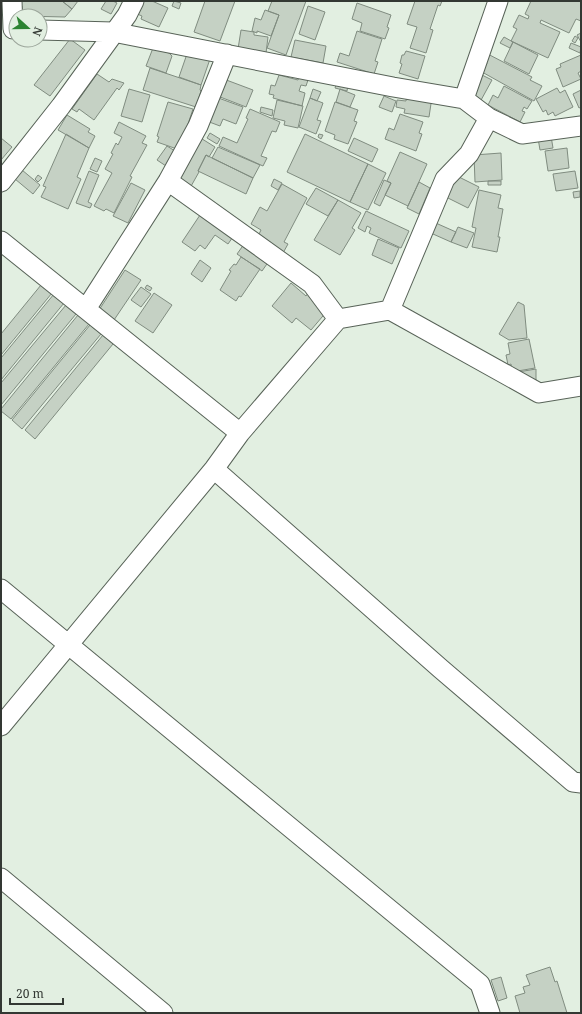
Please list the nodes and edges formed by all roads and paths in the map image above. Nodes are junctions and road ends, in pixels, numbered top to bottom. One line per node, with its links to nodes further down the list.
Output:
1 (134, 1): 4 (street)
2 (498, 1): 6 (street)
3 (48, 30): 4 (street)
4 (114, 32): 5 (street); 9 (street)
5 (227, 54): 6 (street); 10 (street)
6 (464, 99): 7 (street)
7 (488, 118): 8 (street); 13 (street)
8 (581, 126)
9 (1, 182)
10 (168, 182): 12 (street); 14 (street)
11 (1, 241): 12 (street)
12 (86, 309): 16 (street)
13 (390, 310): 14 (street); 15 (street)
14 (338, 319): 16 (street)
15 (581, 386)
16 (240, 433): 17 (street)
17 (214, 469): 19 (street); 21 (street)
18 (1, 589): 19 (street)
19 (69, 645): 20 (street); 24 (street)
20 (1, 726)
21 (581, 783)
22 (1, 878): 23 (street)
23 (163, 1013)
24 (490, 1013)

